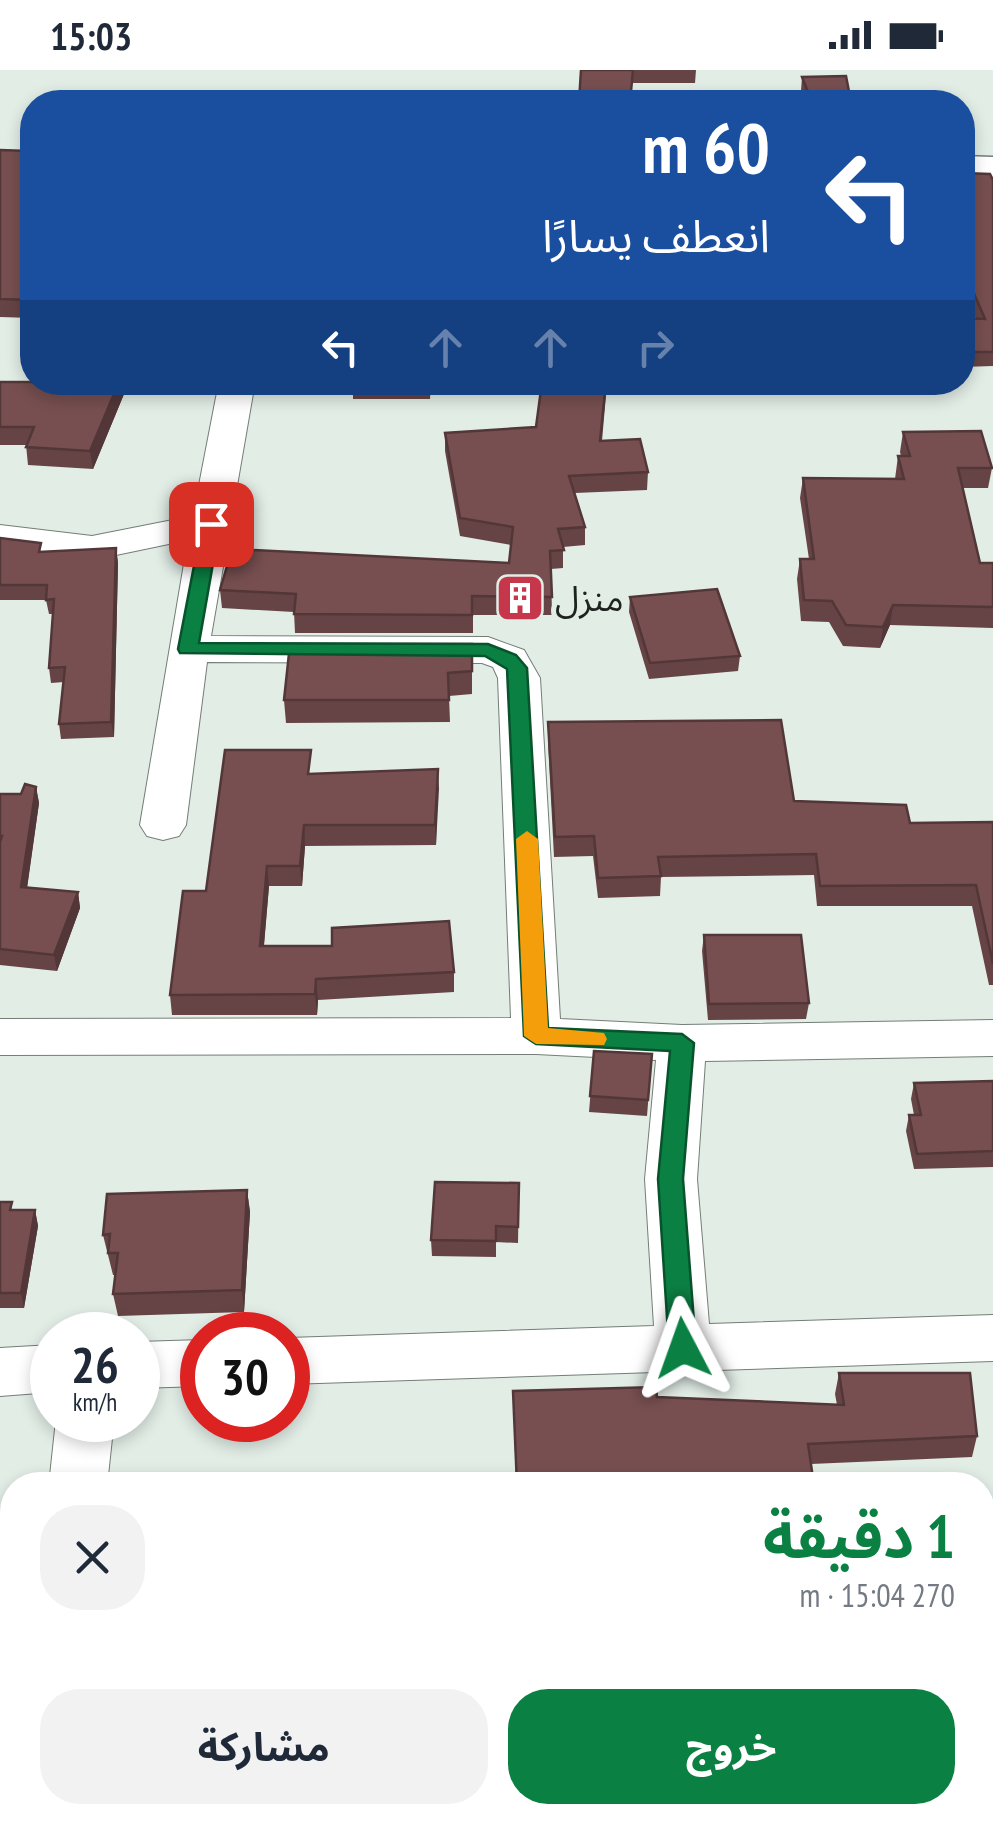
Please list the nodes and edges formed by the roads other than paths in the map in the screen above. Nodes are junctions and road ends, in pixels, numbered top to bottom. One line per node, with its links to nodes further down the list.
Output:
1 (235, 395): 2 (street)
2 (211, 524): 3 (street); 4 (street)
3 (0, 536)
4 (188, 649): 5 (street); 6 (street)
5 (164, 825)
6 (536, 1036): 7 (street); 9 (street)
7 (0, 1037)
8 (993, 1038): 9 (street)
9 (682, 1043): 11 (street)
10 (993, 1338): 11 (street)
11 (683, 1348): 12 (street)
12 (310, 1360)
13 (30, 1370): 14 (street)
14 (0, 1372)
15 (83, 1442): 16 (street)
16 (79, 1472)

